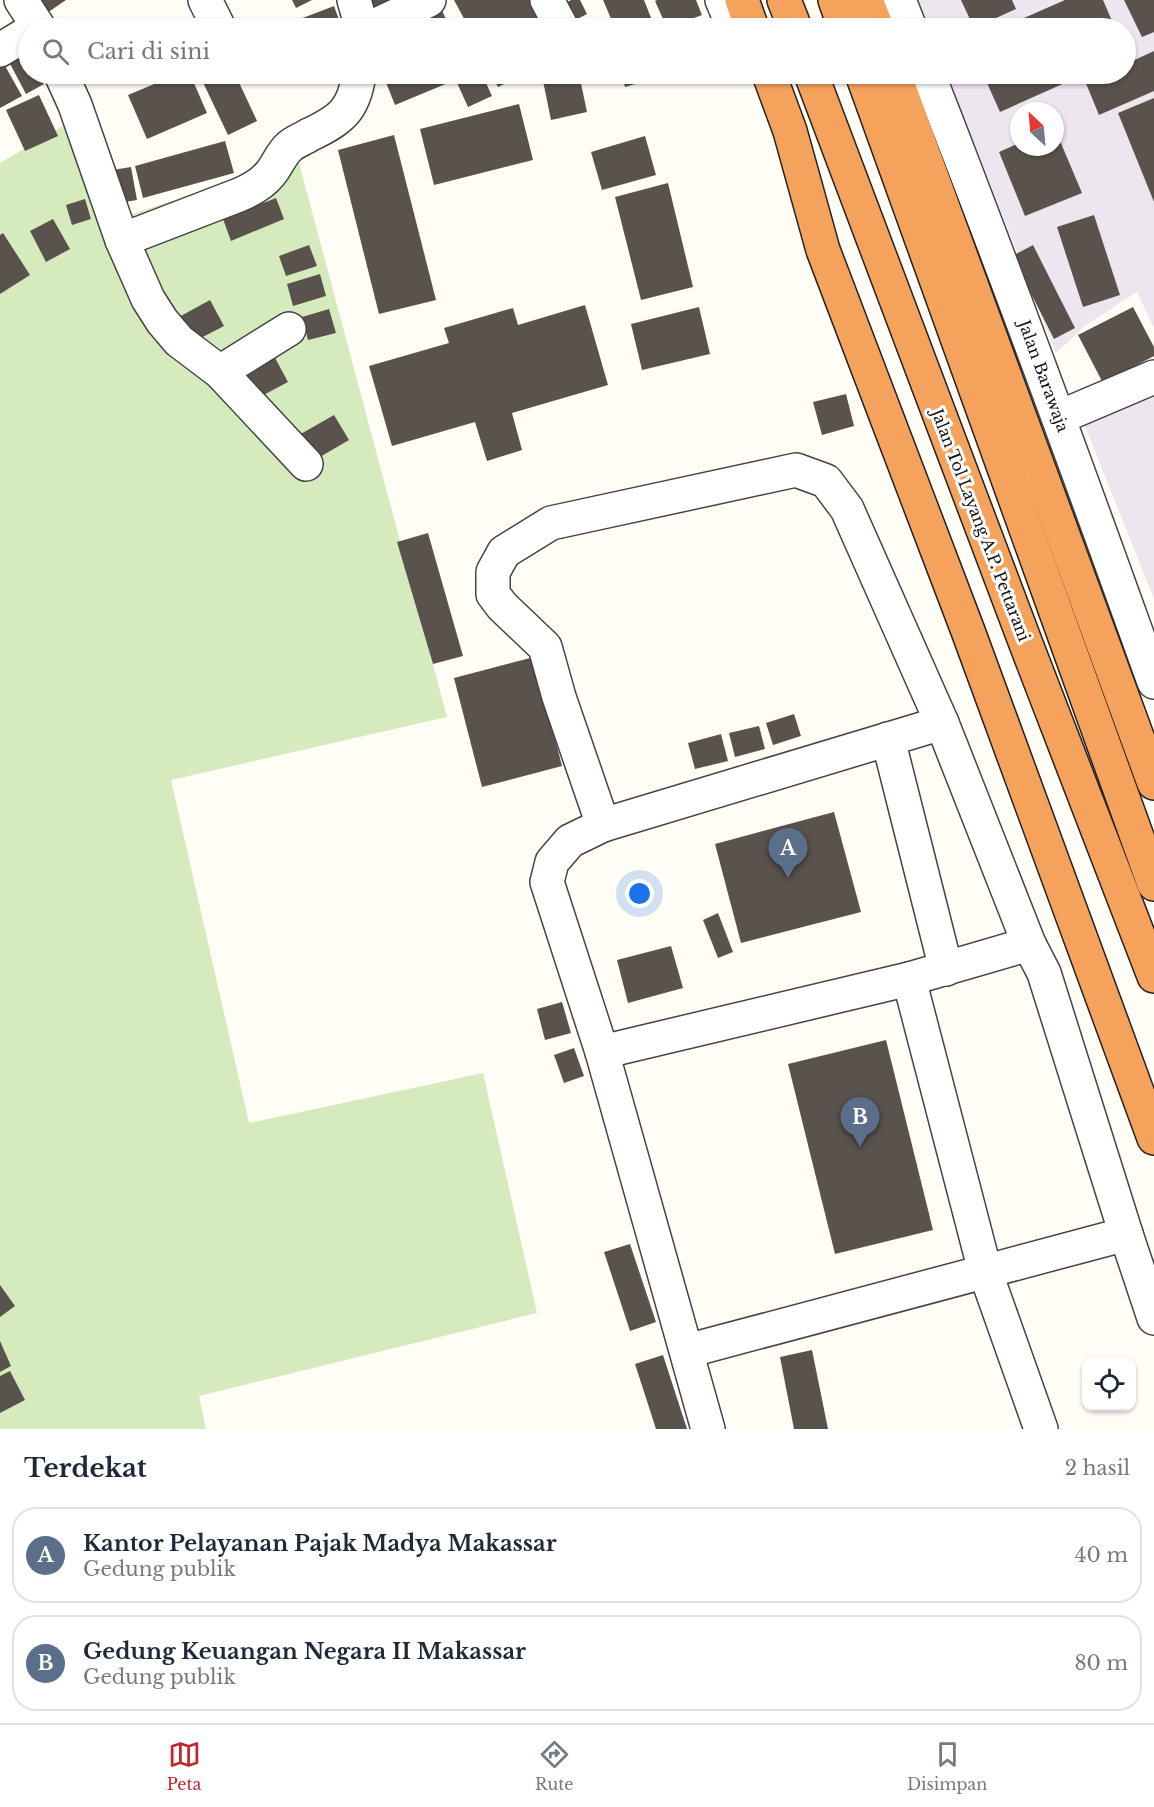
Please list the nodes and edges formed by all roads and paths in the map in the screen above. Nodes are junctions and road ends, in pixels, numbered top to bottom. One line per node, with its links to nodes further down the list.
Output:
1 (21, 0): 12 (street)
2 (206, 0): 13 (street)
3 (354, 0): 14 (street)
4 (429, 0): 15 (street)
5 (547, 0): 16 (street)
6 (723, 0): 17 (street)
7 (742, 0): 18 (highway)
8 (784, 0): 19 (highway)
9 (835, 0): 20 (highway)
10 (866, 0): 21 (highway)
11 (899, 0): 22 (street)
12 (30, 18)
13 (214, 18)
14 (359, 18)
15 (391, 18)
16 (557, 18)
17 (730, 18)
18 (748, 18)
19 (791, 18)
20 (841, 18)
21 (873, 18)
22 (906, 18)
23 (18, 39): 24 (street)
24 (0, 50)
25 (66, 84): 33 (street)
26 (358, 84): 33 (street)
27 (756, 84): 34 (street)
28 (773, 84): 34 (highway)
29 (816, 84): 48 (highway, Jalan Tol Layang A.P. Pettarani)
30 (866, 84): 45 (highway)
31 (898, 84): 43 (highway)
32 (932, 84): 38 (street, Jalan Barawaja)
33 (122, 240): 36 (street)
34 (823, 250): 51 (highway)
35 (289, 329): 36 (street)
36 (220, 372): 39 (street)
37 (1154, 376): 38 (street)
38 (1060, 417): 40 (street, Jalan Barawaja)
39 (306, 464)
40 (1152, 668)
41 (942, 723): 42 (street); 44 (street); 46 (street)
42 (888, 739): 44 (street); 47 (street)
43 (1154, 783)
44 (603, 825): 50 (street)
45 (1154, 884)
46 (1029, 944): 47 (street); 52 (street)
47 (946, 969): 49 (street)
48 (1154, 976)
49 (909, 979): 50 (street); 53 (street)
50 (602, 1052): 55 (street)
51 (1154, 1138)
52 (1126, 1234): 53 (street); 54 (street)
53 (985, 1271): 55 (street); 57 (street)
54 (1154, 1318)
55 (687, 1351): 56 (street)
56 (708, 1429)
57 (1041, 1429)

